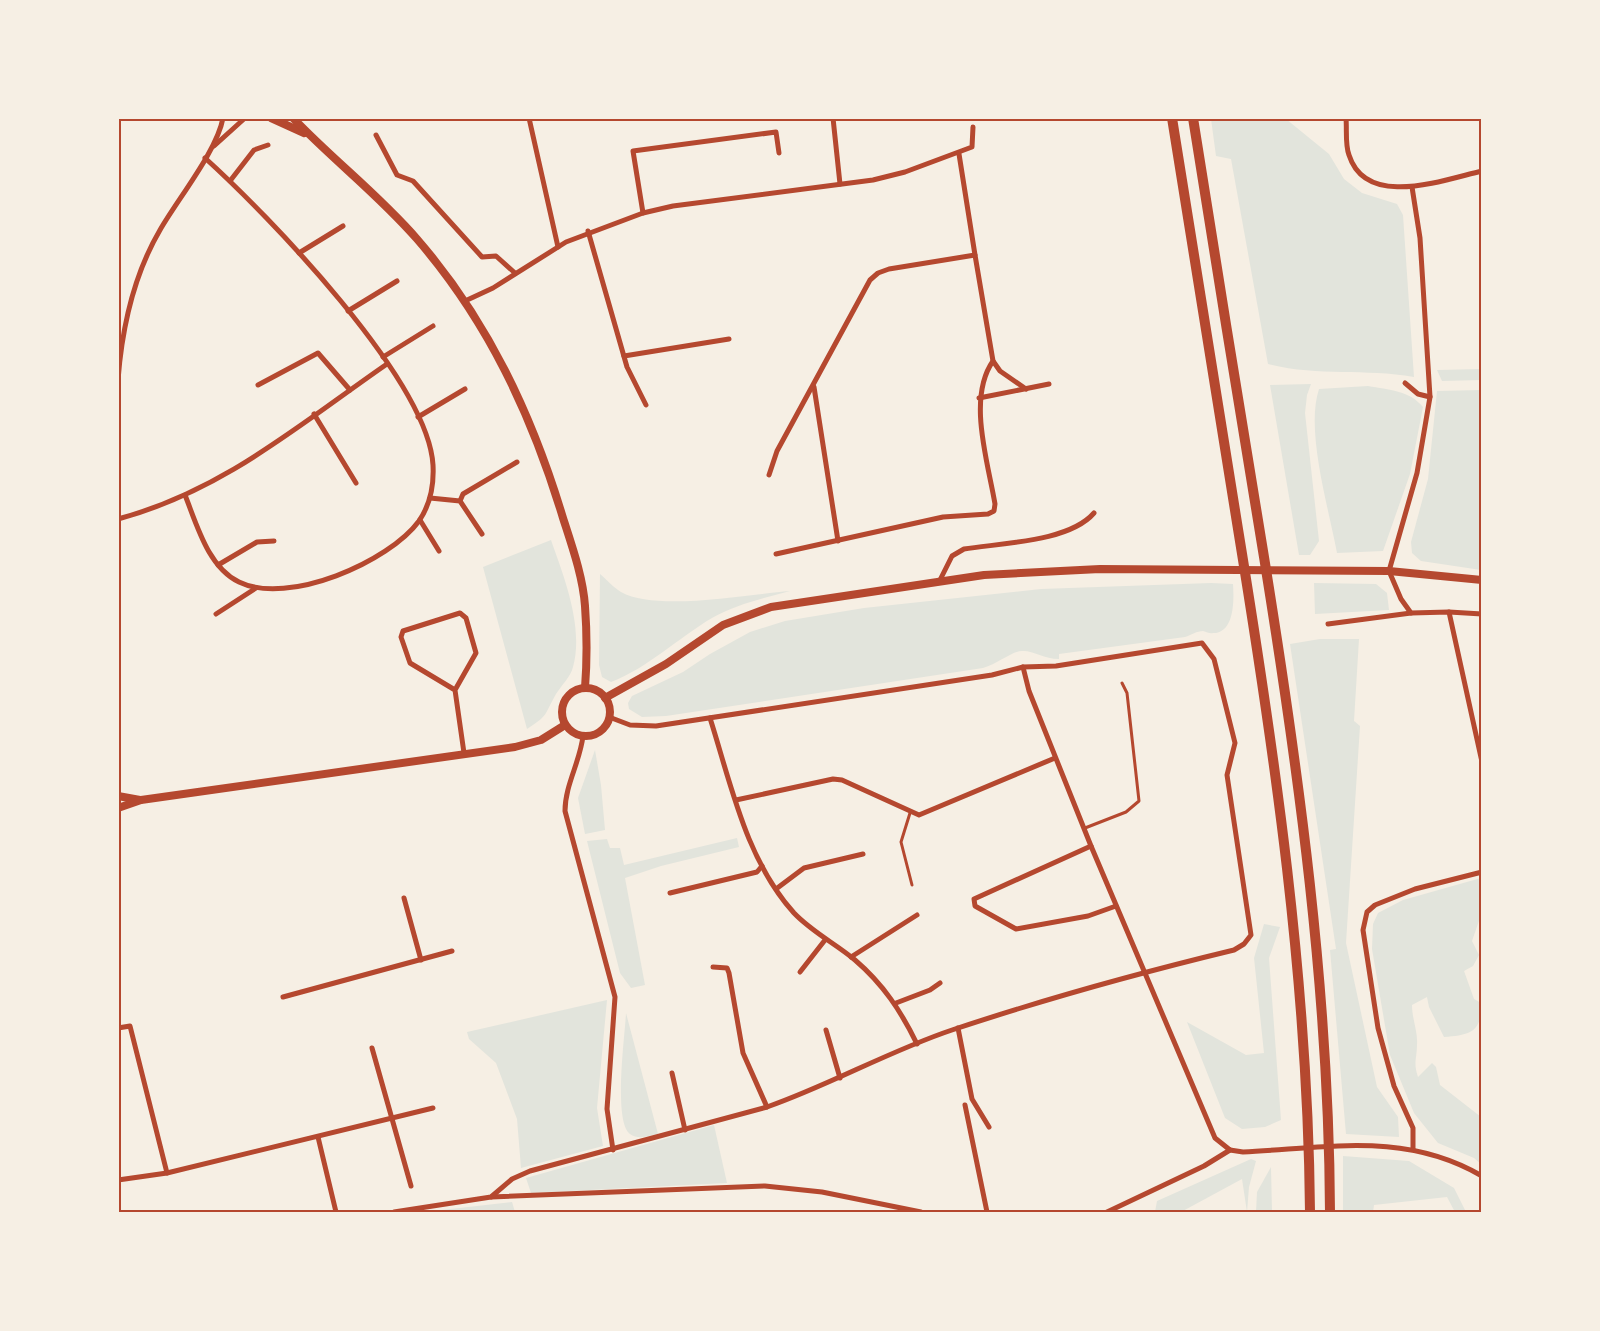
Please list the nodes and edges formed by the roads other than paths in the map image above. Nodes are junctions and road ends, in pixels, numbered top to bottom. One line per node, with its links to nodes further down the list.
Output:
1 (223, 118): 14 (street)
2 (245, 118): 14 (street)
3 (271, 118): 12 (main road)
4 (293, 118): 12 (main road)
5 (529, 118): 25 (street)
6 (833, 118): 20 (street)
7 (1172, 118): 141 (highway)
8 (1193, 118): 142 (highway)
9 (1346, 118): 21 (street)
10 (973, 128): 16 (street)
11 (376, 135): 28 (street)
12 (310, 136): 30 (main road)
13 (268, 145): 19 (street)
14 (211, 149): 17 (street)
15 (779, 153): 22 (street)
16 (959, 154): 20 (street); 27 (street)
17 (205, 158): 19 (street); 38 (street)
18 (1482, 171): 21 (street)
19 (230, 181): 26 (street)
20 (840, 184): 22 (street)
21 (1412, 187): 46 (street)
22 (643, 213): 24 (street)
23 (343, 226): 26 (street)
24 (588, 231): 25 (street); 34 (street)
25 (558, 247): 28 (street)
26 (299, 253): 31 (street)
27 (975, 255): 36 (street); 42 (street)
28 (514, 273): 30 (street)
29 (397, 281): 31 (street)
30 (465, 301): 77 (main road)
31 (348, 311): 35 (street)
32 (434, 326): 35 (street)
33 (729, 339): 34 (street)
34 (624, 356): 48 (street)
35 (383, 357): 37 (street)
36 (993, 362): 44 (street); 47 (street)
37 (387, 364): 45 (street); 50 (street)
38 (118, 380)
39 (1406, 383): 46 (street)
40 (1049, 384): 44 (street)
41 (258, 385): 45 (street)
42 (813, 385): 52 (street); 62 (street)
43 (465, 389): 50 (street)
44 (1026, 389): 47 (street)
45 (350, 390): 49 (street)
46 (1430, 397): 66 (street)
47 (980, 398): 62 (street)
48 (646, 405)
49 (314, 414): 53 (street); 54 (street)
50 (418, 417): 55 (street)
51 (517, 462): 56 (street)
52 (769, 475)
53 (357, 483)
54 (185, 495): 58 (street); 65 (street)
55 (430, 498): 56 (street); 59 (street)
56 (460, 501): 60 (street)
57 (1094, 513): 68 (street)
58 (118, 519)
59 (420, 520): 63 (street); 69 (street)
60 (482, 534)
61 (274, 541): 65 (street)
62 (838, 541): 64 (street)
63 (439, 550)
64 (776, 554)
65 (219, 565): 69 (street)
66 (1389, 571): 67 (main road); 68 (main road); 71 (street)
67 (1482, 580)
68 (939, 582): 79 (main road)
69 (256, 588): 72 (street)
70 (1449, 612): 71 (street); 73 (street); 83 (street)
71 (1411, 613): 74 (street)
72 (216, 614)
73 (1482, 614)
74 (1328, 624)
75 (1023, 667): 81 (street); 86 (street); 109 (street)
76 (1122, 683): 93 (lane)
77 (585, 688): 79 (main road); 82 (main road)
78 (455, 690): 78 (street); 85 (street)
79 (605, 698): 80 (main road)
80 (609, 717): 81 (street); 84 (main road)
81 (710, 718): 90 (street)
82 (566, 725): 84 (main road); 85 (main road)
83 (1479, 734): 87 (street)
84 (583, 736): 128 (street)
85 (464, 753): 89 (main road)
86 (1055, 758): 92 (street); 93 (street)
87 (1482, 762)
88 (118, 796): 89 (main road)
89 (141, 800): 91 (main road)
90 (736, 800): 92 (street); 96 (street)
91 (118, 808)
92 (910, 813): 98 (lane)
93 (1085, 828): 94 (street)
94 (1091, 846): 102 (street); 102 (street)
95 (863, 854): 99 (street)
96 (762, 866): 99 (street); 100 (street)
97 (1482, 872): 129 (street)
98 (912, 885)
99 (776, 889): 104 (street)
100 (670, 893)
101 (404, 898): 107 (street)
102 (1116, 906): 109 (street)
103 (917, 915): 106 (street)
104 (825, 940): 106 (street); 110 (street)
105 (452, 951): 107 (street)
106 (851, 957): 113 (street)
107 (421, 960): 112 (street)
108 (713, 967): 122 (street)
109 (1145, 971): 115 (street); 130 (street)
110 (800, 972)
111 (940, 983): 113 (street)
112 (283, 997)
113 (896, 1003): 117 (street)
114 (118, 1028): 131 (street)
115 (958, 1028): 117 (street); 125 (street)
116 (825, 1030): 120 (street)
117 (917, 1044): 120 (street)
118 (372, 1048): 124 (street)
119 (672, 1073): 126 (street)
120 (840, 1078): 122 (street)
121 (965, 1105): 139 (street)
122 (767, 1107): 126 (street)
123 (433, 1108): 124 (street)
124 (391, 1117): 127 (street); 134 (street)
125 (989, 1127)
126 (685, 1130): 128 (street)
127 (318, 1137): 131 (street); 136 (street)
128 (613, 1149): 135 (street)
129 (1413, 1149): 130 (street); 132 (street)
130 (1230, 1150): 140 (street)
131 (167, 1173): 133 (street)
132 (1482, 1176)
133 (118, 1180)
134 (411, 1186)
135 (491, 1197): 137 (street); 138 (street)
136 (336, 1212)
137 (394, 1212)
138 (921, 1212)
139 (987, 1212)
140 (1107, 1212)
141 (1310, 1212)
142 (1330, 1212)

